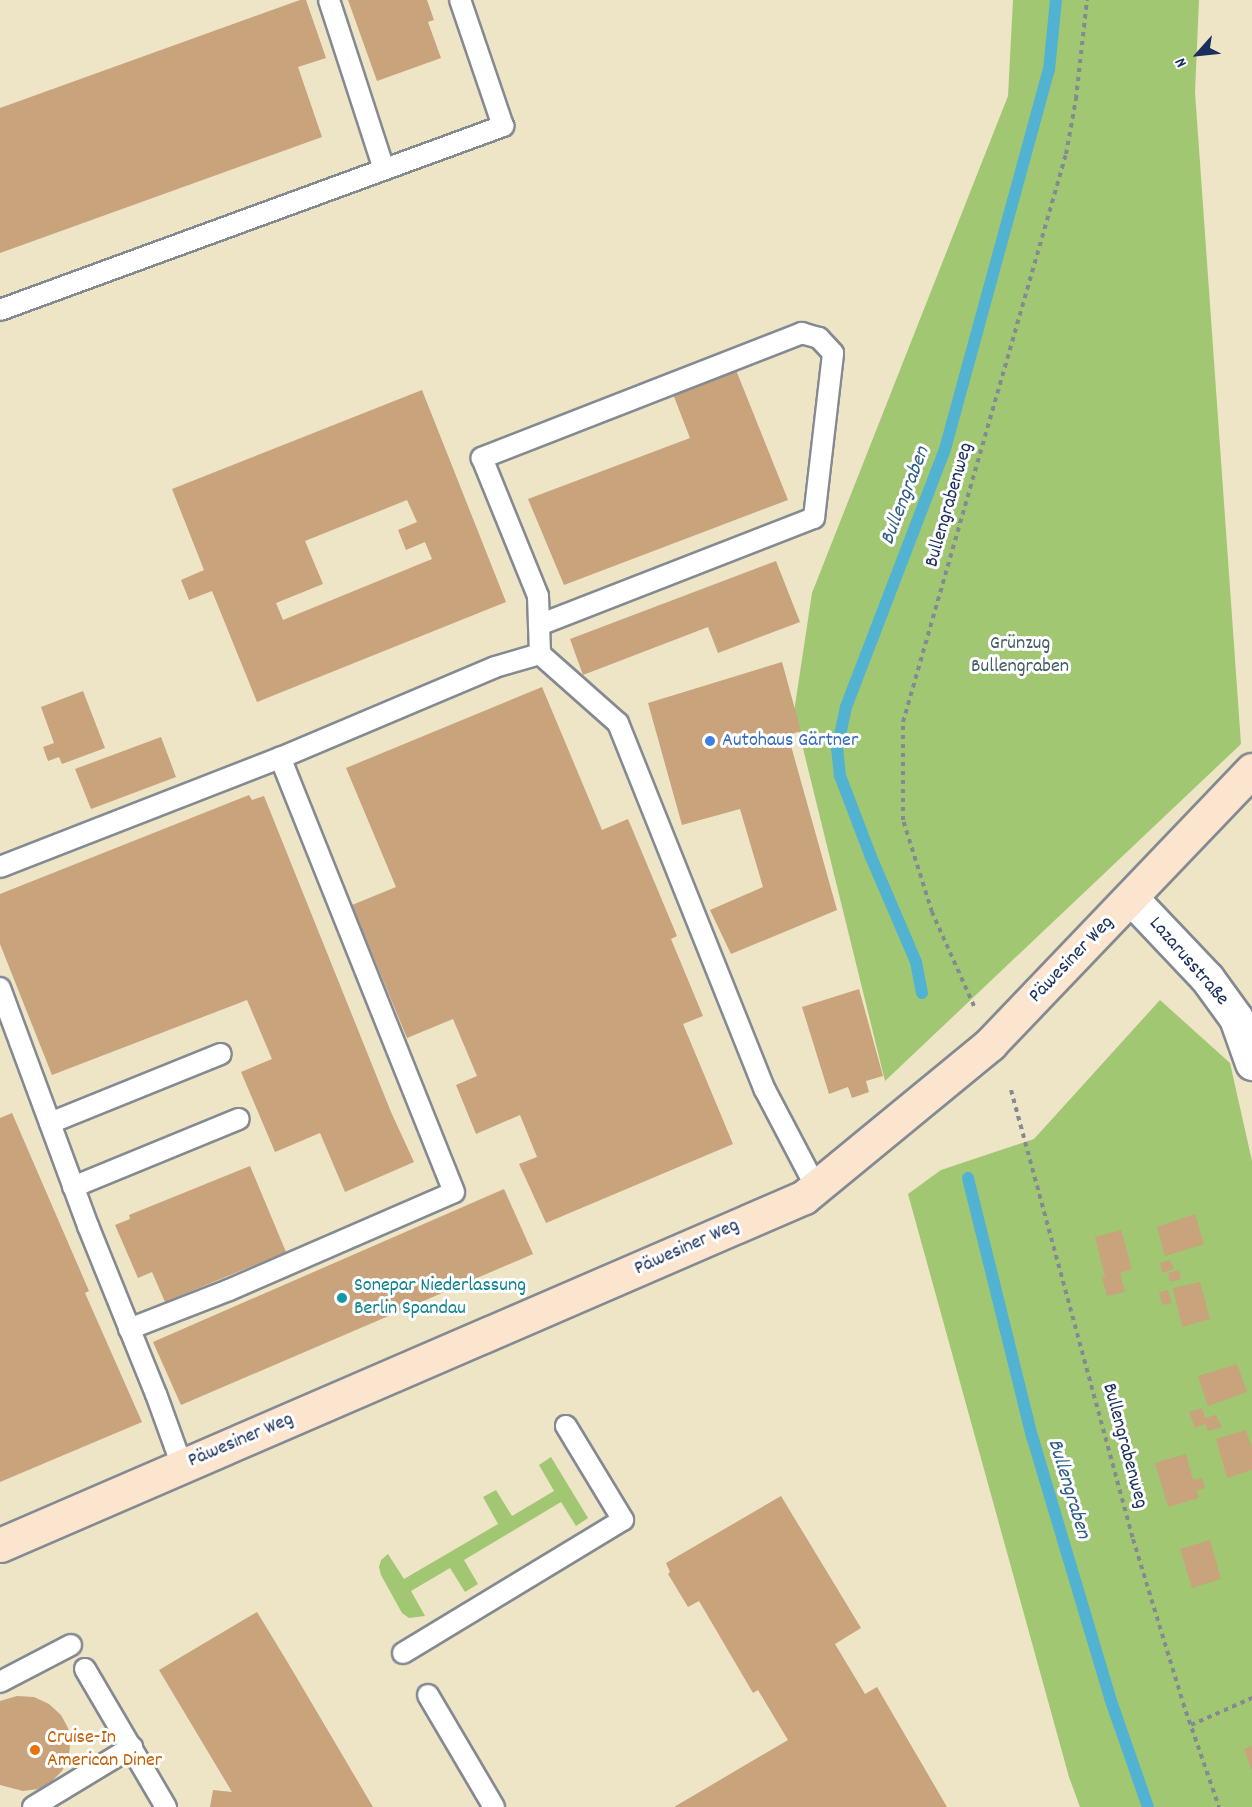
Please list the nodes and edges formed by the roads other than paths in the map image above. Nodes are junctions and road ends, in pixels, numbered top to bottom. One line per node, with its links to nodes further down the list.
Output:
1 (329, 0): 3 (lane)
2 (460, 0): 3 (lane)
3 (384, 169): 4 (lane)
4 (0, 310)
5 (539, 625): 5 (lane); 6 (lane)
6 (540, 654): 7 (lane); 17 (lane)
7 (280, 758): 9 (lane); 18 (lane)
8 (1252, 770): 10 (street, Päwesiner Weg)
9 (0, 867)
10 (1132, 899): 13 (street, Lazarusstraße); 17 (street, Päwesiner Weg)
11 (0, 988): 15 (lane)
12 (220, 1054): 15 (lane)
13 (1252, 1063)
14 (239, 1119): 16 (lane)
15 (50, 1123): 16 (lane)
16 (73, 1187): 18 (lane)
17 (816, 1187): 20 (street, Päwesiner Weg)
18 (129, 1329): 20 (lane)
19 (566, 1426): 23 (lane)
20 (182, 1466): 21 (street, Päwesiner Weg)
21 (0, 1545)
22 (71, 1645): 25 (lane)
23 (403, 1653)
24 (85, 1668): 27 (lane)
25 (0, 1682)
26 (428, 1695): 30 (lane)
27 (132, 1747): 28 (lane); 29 (lane)
28 (33, 1807)
29 (166, 1807)
30 (494, 1807)

